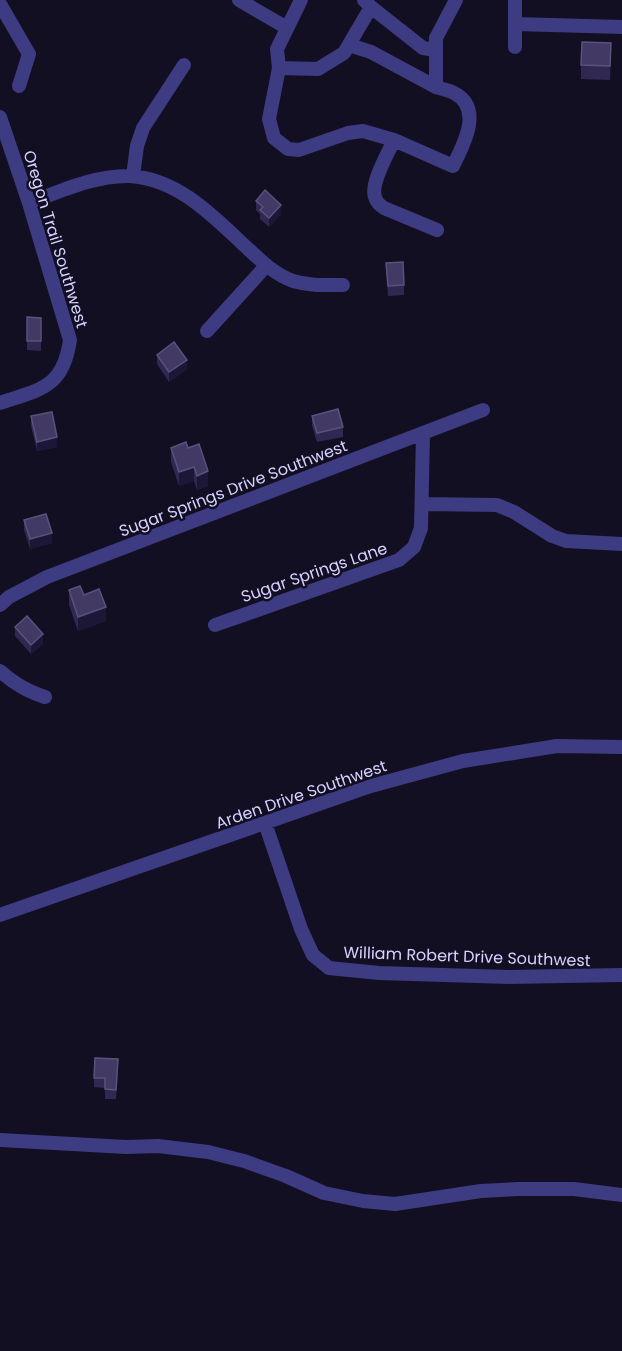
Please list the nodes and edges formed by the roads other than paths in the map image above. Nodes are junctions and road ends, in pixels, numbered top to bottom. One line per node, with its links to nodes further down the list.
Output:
1 (239, 0): 9 (street)
2 (301, 0): 9 (street)
3 (456, 0): 12 (street)
4 (515, 0): 7 (street)
5 (0, 4): 15 (street)
6 (368, 4): 10 (street); 12 (street)
7 (515, 24): 8 (street); 11 (street)
8 (622, 27)
9 (287, 28): 14 (street)
10 (349, 45): 14 (street); 16 (street)
11 (515, 48)
12 (435, 50): 16 (street)
13 (183, 65): 19 (street)
14 (279, 68): 18 (street)
15 (19, 86)
16 (436, 87): 18 (street)
17 (0, 117): 20 (street, Oregon Trail Southwest)
18 (394, 140): 21 (street)
19 (132, 176): 20 (street); 22 (street)
20 (29, 203): 25 (street, Oregon Trail Southwest)
21 (437, 230)
22 (266, 266): 23 (street); 24 (street)
23 (343, 285)
24 (207, 331)
25 (0, 403)
26 (483, 410): 27 (street, Sugar Springs Drive Southwest)
27 (423, 434): 28 (street, Sugar Springs Lane); 30 (street, Sugar Springs Drive Southwest)
28 (423, 504): 29 (street); 31 (street, Sugar Springs Lane)
29 (622, 544)
30 (0, 605)
31 (215, 625)
32 (0, 671): 33 (street)
33 (45, 697)
34 (622, 747): 35 (street, Arden Drive Southwest)
35 (265, 823): 36 (street, Arden Drive Southwest); 37 (street, William Robert Drive Southwest)
36 (0, 915)
37 (622, 975)
38 (0, 1140): 39 (street)
39 (622, 1195)

